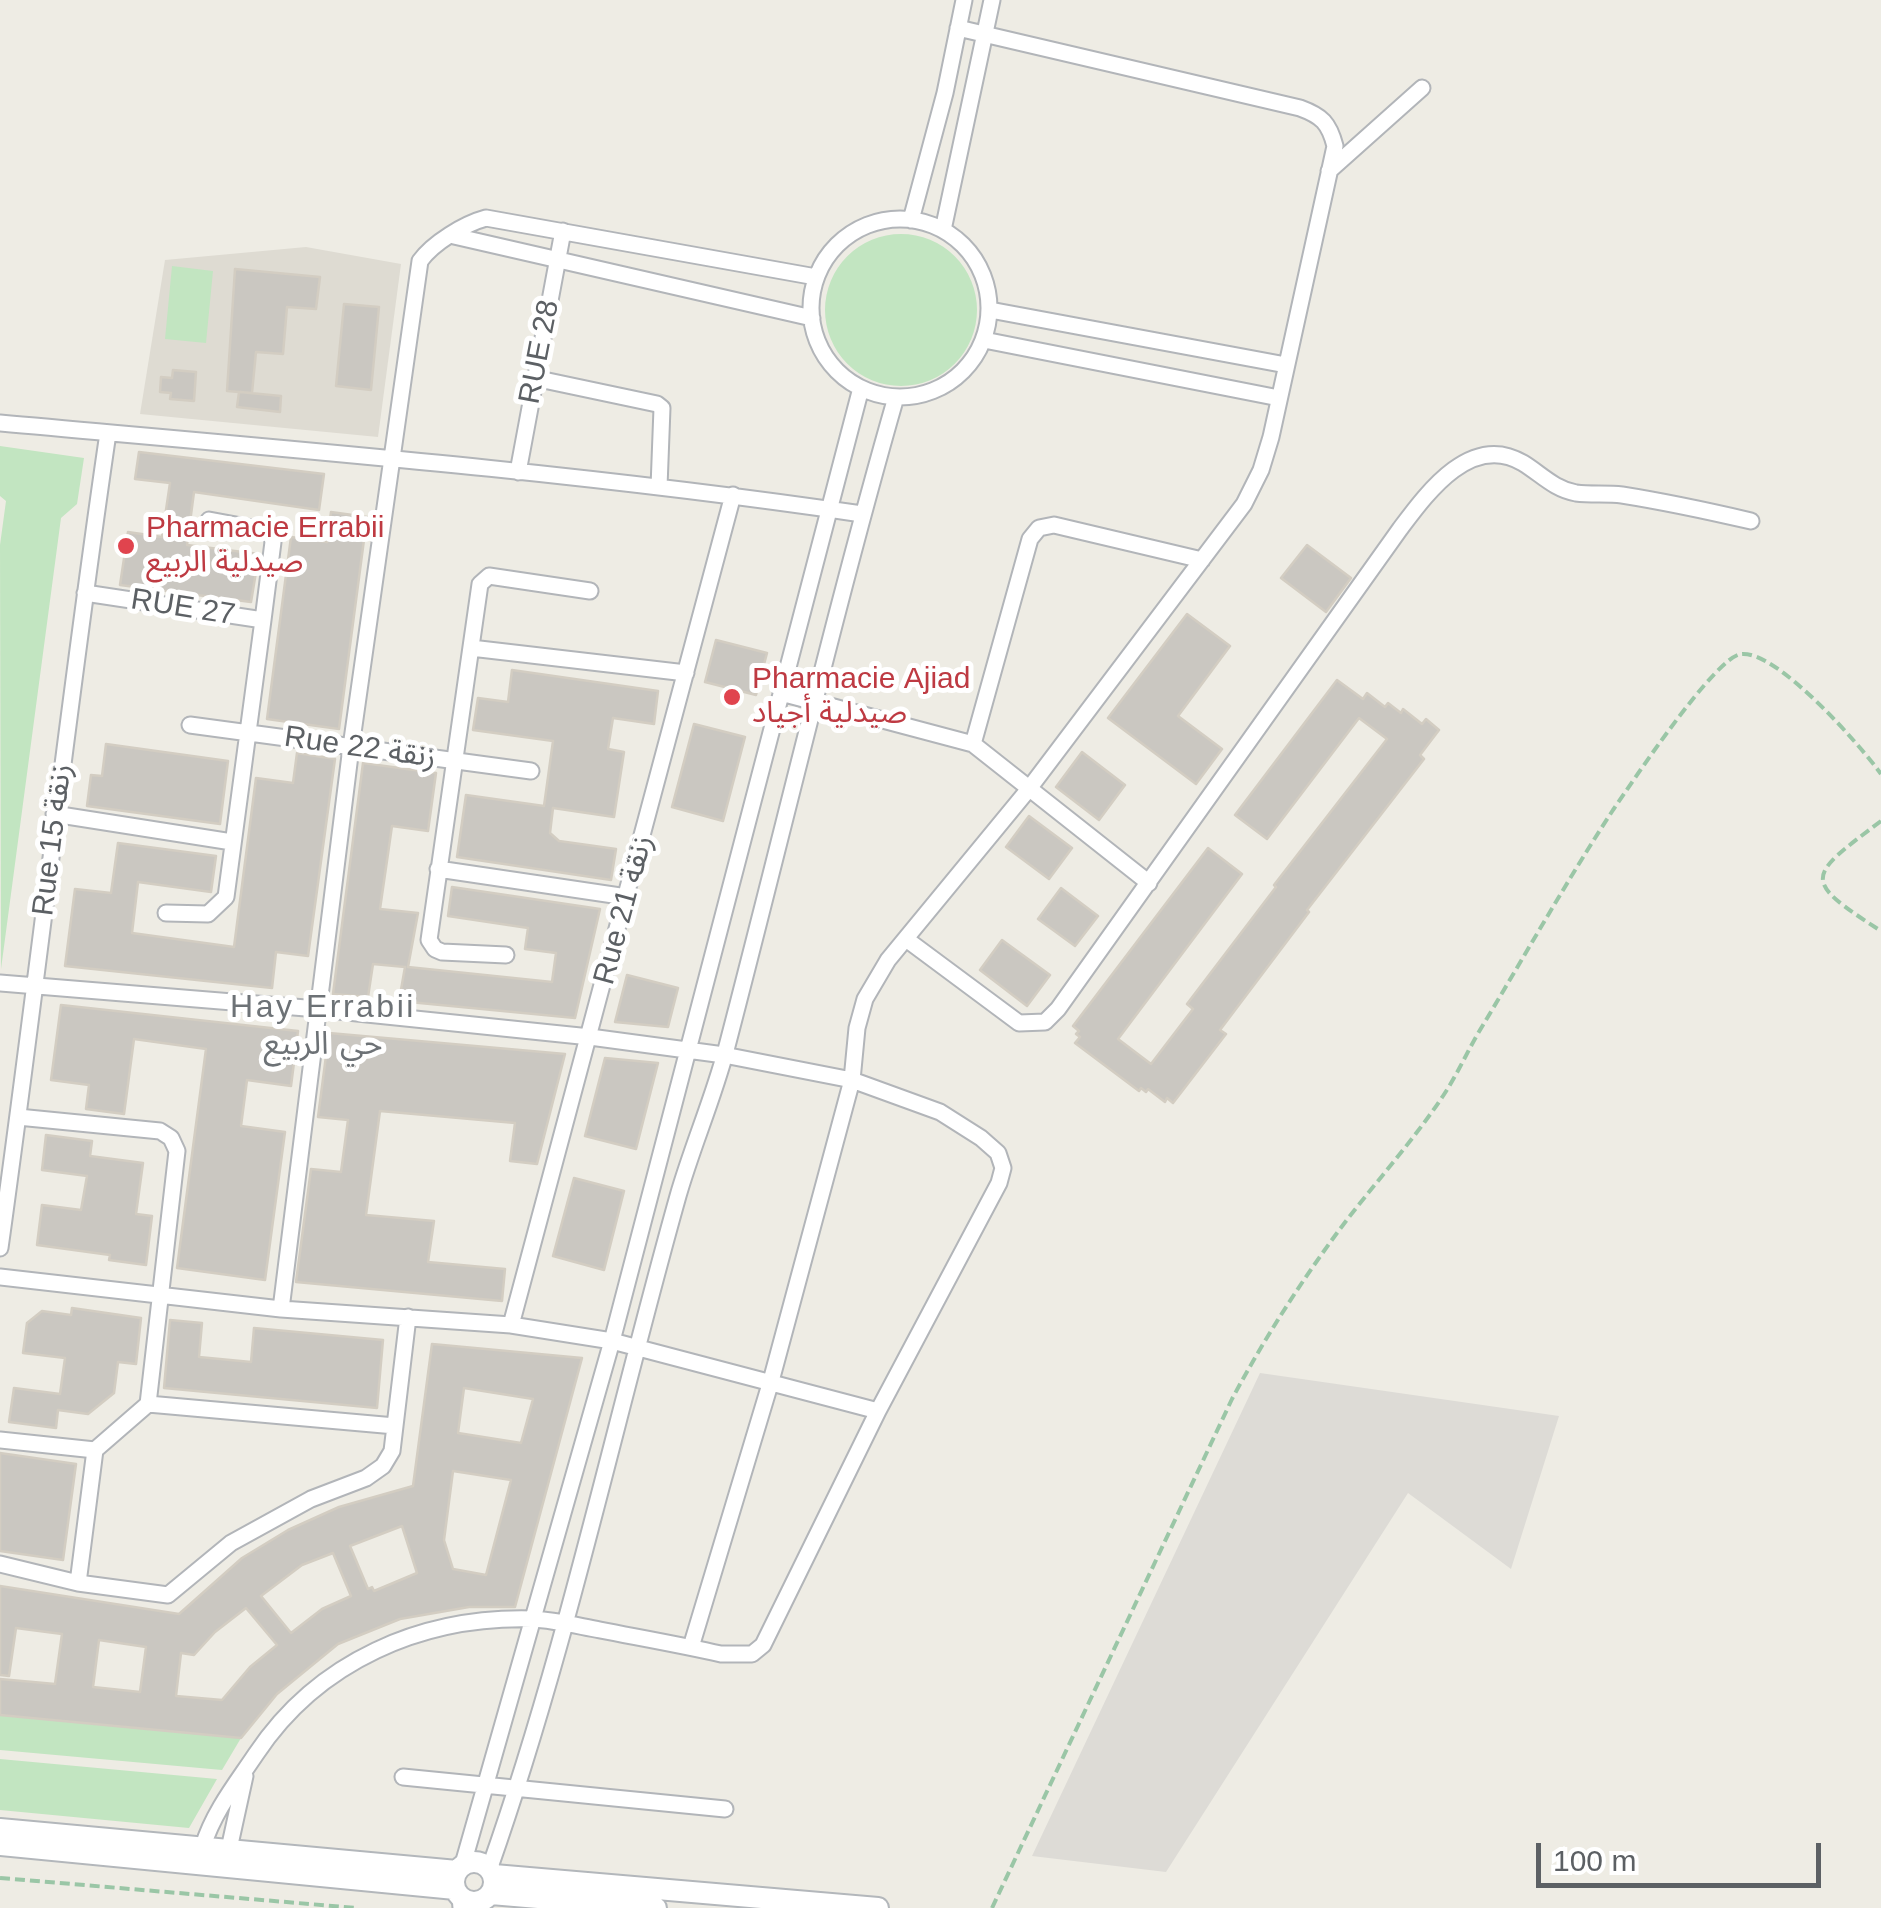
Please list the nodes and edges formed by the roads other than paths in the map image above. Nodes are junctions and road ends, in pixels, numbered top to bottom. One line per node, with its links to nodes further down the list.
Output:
1 (964, 0): 3 (street)
2 (992, 0): 4 (street)
3 (958, 28): 4 (street); 7 (street)
4 (985, 34): 6 (street); 8 (street)
5 (1422, 88): 6 (street)
6 (1329, 171): 16 (street)
7 (911, 220): 8 (street); 12 (street)
8 (943, 230): 13 (street)
9 (563, 232): 10 (street); 11 (street, RUE 28); 12 (street)
10 (454, 236): 11 (street); 23 (street)
11 (558, 262): 14 (street); 17 (street, RUE 28)
12 (816, 277): 14 (street)
13 (990, 310): 15 (street); 16 (street)
14 (812, 318): 18 (street)
15 (984, 340): 19 (street); 20 (street)
16 (1286, 365): 20 (street)
17 (534, 378): 24 (street, RUE 28); 25 (street)
18 (861, 388): 19 (street); 27 (street)
19 (896, 397): 28 (street)
20 (1278, 398): 31 (street)
21 (0, 423): 22 (street)
22 (108, 433): 23 (street); 33 (street, Rue 15 زنقة)
23 (391, 458): 24 (street); 42 (street)
24 (518, 472): 25 (street)
25 (659, 487): 26 (street)
26 (733, 495): 27 (street); 36 (street, Rue 21 زنقة)
27 (832, 510): 28 (street); 37 (street)
28 (862, 514): 38 (street)
29 (209, 520): 34 (street)
30 (1751, 522): 49 (street)
31 (1202, 560): 41 (street); 45 (street)
32 (590, 591): 35 (street)
33 (85, 593): 34 (street, RUE 27); 46 (street, Rue 15 زنقة)
34 (263, 620): 40 (street, RUE 27)
35 (471, 648): 36 (street); 43 (street)
36 (686, 673): 50 (street, Rue 21 زنقة)
37 (781, 693): 38 (street); 58 (street)
38 (813, 702): 41 (street); 59 (street)
39 (190, 725): 40 (street, Rue 22 زنقة)
40 (248, 732): 42 (street, Rue 22 زنقة); 47 (street, RUE 27)
41 (973, 744): 45 (street)
42 (351, 747): 43 (street, Rue 22 زنقة); 56 (street)
43 (453, 761): 44 (street, Rue 22 زنقة); 48 (street)
44 (530, 771)
45 (1028, 790): 49 (street); 52 (street)
46 (54, 814): 47 (street); 55 (street, Rue 15 زنقة)
47 (232, 842): 51 (street, RUE 27)
48 (438, 869): 50 (street); 53 (street)
49 (1150, 883): 52 (street)
50 (627, 898): 57 (street, Rue 21 زنقة)
51 (166, 913)
52 (906, 939): 60 (street)
53 (506, 956)
54 (0, 983): 55 (street)
55 (36, 988): 56 (street); 61 (street, Rue 15 زنقة)
56 (318, 1009): 57 (street); 65 (street)
57 (590, 1036): 58 (street); 67 (street, Rue 21 زنقة)
58 (686, 1050): 59 (street); 68 (street)
59 (724, 1055): 60 (street); 69 (street)
60 (852, 1080): 70 (street); 72 (street)
61 (18, 1116): 62 (street, Rue 15 زنقة); 64 (street)
62 (0, 1248)
63 (0, 1277): 64 (street)
64 (158, 1295): 65 (street); 71 (street)
65 (281, 1309): 66 (street)
66 (408, 1317): 67 (street); 73 (street)
67 (511, 1325): 68 (street)
68 (612, 1341): 69 (street); 78 (street)
69 (639, 1348): 70 (street); 79 (street)
70 (770, 1380): 72 (street); 80 (street)
71 (148, 1404): 73 (street); 75 (street)
72 (878, 1411): 80 (street)
73 (395, 1426): 77 (street)
74 (0, 1440): 75 (street)
75 (95, 1450): 77 (street)
76 (0, 1564): 77 (street)
77 (78, 1583)
78 (534, 1619): 79 (street); 81 (street); 83 (street)
79 (566, 1624): 80 (street); 84 (street)
80 (691, 1647)
81 (247, 1767): 88 (street); 89 (street)
82 (403, 1777): 83 (street)
83 (488, 1784): 84 (street); 90 (street)
84 (518, 1788): 85 (street); 91 (street)
85 (726, 1810)
86 (0, 1829): 88 (main road)
87 (0, 1845): 90 (main road)
88 (203, 1846): 89 (main road)
89 (229, 1848): 90 (main road)
90 (459, 1885): 91 (main road); 91 (main road)
91 (488, 1889): 92 (main road); 93 (main road)
92 (656, 1908)
93 (878, 1908)

